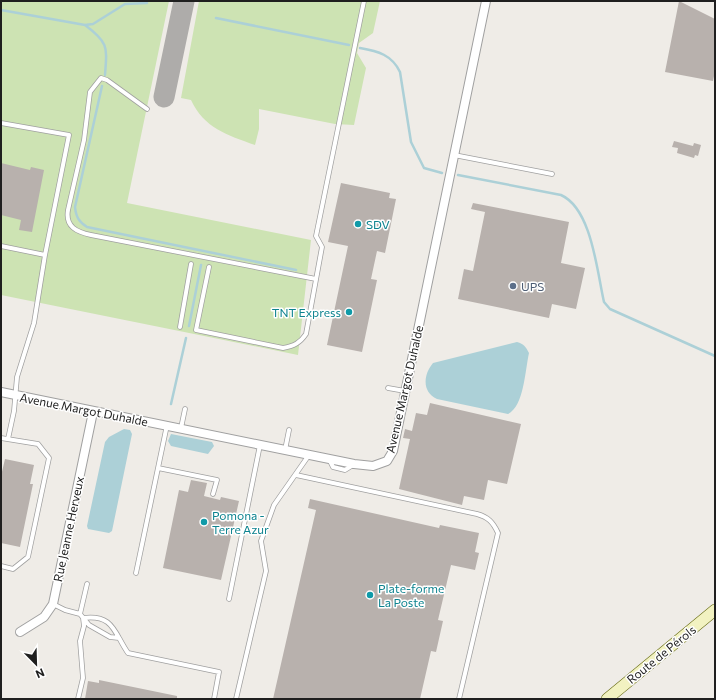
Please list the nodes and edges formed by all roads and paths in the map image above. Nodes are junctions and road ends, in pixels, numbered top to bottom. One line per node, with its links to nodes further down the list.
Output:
1 (364, 1): 11 (lane)
2 (486, 1): 5 (street, Avenue Margot Duhalde)
3 (147, 109): 11 (lane)
4 (1, 123): 8 (lane)
5 (454, 155): 6 (lane); 14 (street, Avenue Margot Duhalde)
6 (552, 174)
7 (1, 246): 8 (lane)
8 (45, 256): 16 (lane)
9 (191, 264): 12 (lane)
10 (209, 267): 11 (lane)
11 (316, 279)
12 (180, 327)
13 (388, 388): 14 (lane)
14 (405, 391): 26 (street, Avenue Margot Duhalde)
15 (1, 392): 16 (street, Avenue Margot Duhalde)
16 (15, 395): 18 (street, Avenue Margot Duhalde); 23 (lane)
17 (184, 410): 20 (lane)
18 (93, 412): 19 (street, Avenue Margot Duhalde); 34 (street, Rue Jeanne Herveux)
19 (167, 425): 20 (street, Avenue Margot Duhalde); 27 (lane)
20 (181, 428): 24 (street, Avenue Margot Duhalde)
21 (289, 430): 25 (lane)
22 (1, 438): 23 (lane)
23 (8, 439): 30 (lane)
24 (260, 445): 25 (street, Avenue Margot Duhalde); 33 (lane)
25 (285, 450): 26 (street, Avenue Margot Duhalde)
26 (310, 455): 28 (lane)
27 (158, 468): 29 (lane); 31 (lane)
28 (296, 475): 41 (lane); 42 (lane)
29 (213, 494)
30 (1, 566)
31 (136, 573)
32 (87, 584): 36 (lane)
33 (228, 599)
34 (53, 604): 36 (lane); 37 (street, Rue Jeanne Herveux)
35 (715, 610): 43 (street, Route de Pérols)
36 (82, 616): 38 (lane); 38 (lane); 39 (lane)
37 (20, 632)
38 (119, 638): 40 (lane)
39 (78, 699)
40 (214, 699)
41 (236, 699)
42 (459, 699)
43 (606, 699)

